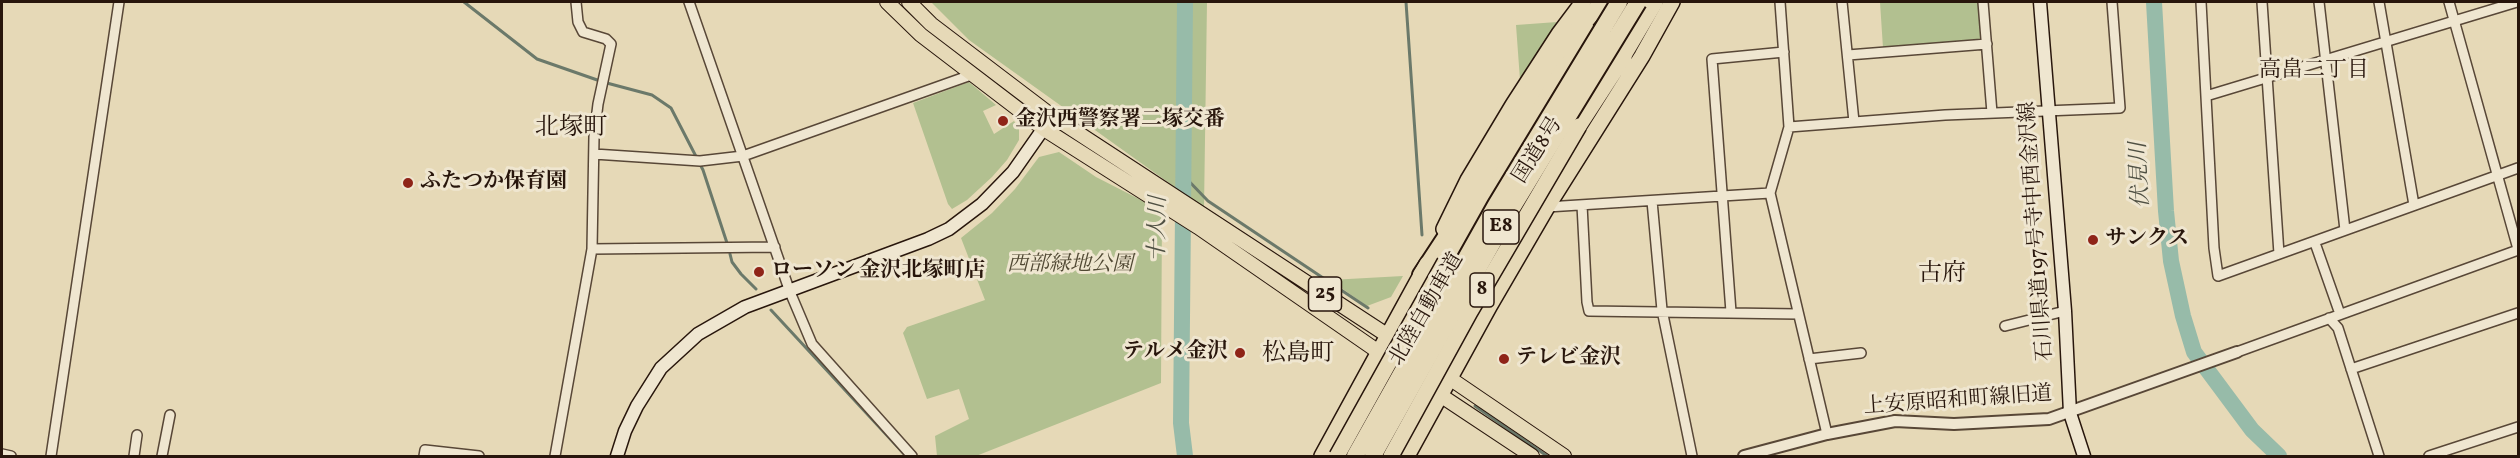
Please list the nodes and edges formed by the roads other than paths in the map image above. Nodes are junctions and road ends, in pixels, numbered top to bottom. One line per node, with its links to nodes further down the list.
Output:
1 (118, 2): 83 (street)
2 (576, 2): 41 (street)
3 (689, 2): 42 (street)
4 (887, 2): 32 (main road, 25)
5 (909, 2): 37 (main road, 25)
6 (1583, 2): 58 (highway)
7 (1604, 2): 58 (highway); 92 (highway, 国道8号 / 8, bridge)
8 (1619, 2): 93 (highway, 北陸自動車道 / E8, bridge)
9 (1638, 2): 94 (highway, 北陸自動車道 / E8, bridge)
10 (1655, 2): 31 (highway)
11 (1665, 2): 31 (highway, 国道8号 / 8)
12 (1672, 2): 51 (highway, 8)
13 (1780, 2): 28 (street)
14 (1842, 2): 29 (street)
15 (1983, 2): 27 (street)
16 (2040, 2): 35 (main road, 石川県道197号寺中西金沢線)
17 (2112, 2): 35 (street)
18 (2201, 2): 34 (street)
19 (2262, 2): 33 (street)
20 (2319, 2): 30 (street)
21 (2379, 2): 26 (street)
22 (2449, 2): 25 (street)
23 (2517, 2): 24 (street); 25 (street)
24 (2518, 7)
25 (2455, 21): 26 (street); 44 (street)
26 (2387, 42): 30 (street); 50 (street)
27 (1987, 44): 29 (street); 36 (street)
28 (1784, 52): 39 (street); 46 (street)
29 (1848, 55): 38 (street)
30 (2325, 60): 33 (street); 52 (street)
31 (1617, 66): 95 (highway, 国道8号 / 8, bridge)
32 (971, 75): 40 (main road, 25); 42 (street)
33 (2267, 78): 34 (street); 57 (street)
34 (2206, 96): 57 (street)
35 (2049, 112): 36 (street); 61 (main road, 石川県道197号寺中西金沢線)
36 (1992, 113): 38 (street)
37 (1052, 116): 40 (main road); 47 (main road, 25)
38 (1854, 122): 39 (street)
39 (1789, 127): 45 (street)
40 (1044, 129): 47 (main road, 25); 59 (main road)
41 (594, 154): 42 (street); 55 (street)
42 (743, 156): 54 (street)
43 (2518, 168): 44 (street)
44 (2498, 175): 50 (street); 56 (street)
45 (1770, 194): 46 (street); 64 (street)
46 (1723, 196): 48 (street); 62 (street)
47 (1165, 197): 68 (main road, 25); 69 (main road, 25)
48 (1652, 201): 49 (street); 60 (street)
49 (1582, 205): 51 (street); 60 (street)
50 (2414, 205): 52 (street)
51 (1547, 207): 74 (highway, 8)
52 (2345, 230): 53 (street)
53 (2315, 243): 57 (street); 65 (street)
54 (775, 247): 55 (street); 59 (street)
55 (592, 249): 88 (street)
56 (2518, 249): 65 (street)
57 (2279, 254)
58 (1421, 275): 68 (highway)
59 (790, 292): 89 (main road); 90 (street)
60 (1662, 310): 62 (street); 99 (street)
61 (2065, 311): 67 (street); 76 (main road, 石川県道197号寺中西金沢線)
62 (1731, 312): 64 (street)
63 (2518, 313): 73 (street)
64 (1798, 314): 72 (street)
65 (2340, 314): 66 (street)
66 (2329, 318): 70 (street); 73 (street)
67 (2005, 326)
68 (1388, 335): 69 (highway); 74 (main road, 25)
69 (1378, 351): 75 (main road, 25); 91 (highway)
70 (2237, 352): 76 (street, 上安原昭和町線旧道)
71 (1861, 353): 72 (street)
72 (1809, 359): 79 (street)
73 (2351, 369): 102 (street)
74 (1450, 379): 75 (highway, 8); 98 (main road, 25)
75 (1440, 396): 96 (highway, 8); 97 (main road, 25)
76 (2070, 413): 79 (street, 上安原昭和町線旧道); 101 (main road, 石川県道197号寺中西金沢線)
77 (170, 415): 85 (street)
78 (2518, 427): 103 (street)
79 (1827, 434): 100 (street, 上安原昭和町線旧道)
80 (137, 435): 84 (street)
81 (2, 454): 82 (street)
82 (11, 456)
83 (51, 456)
84 (134, 456)
85 (162, 456)
86 (424, 456): 87 (street)
87 (479, 456)
88 (555, 456)
89 (617, 456)
90 (912, 456)
91 (1322, 456)
92 (1337, 456)
93 (1355, 456)
94 (1372, 456)
95 (1391, 456)
96 (1407, 456)
97 (1532, 456)
98 (1564, 456)
99 (1692, 456)
100 (1744, 456)
101 (2084, 456)
102 (2379, 456)
103 (2429, 456)

